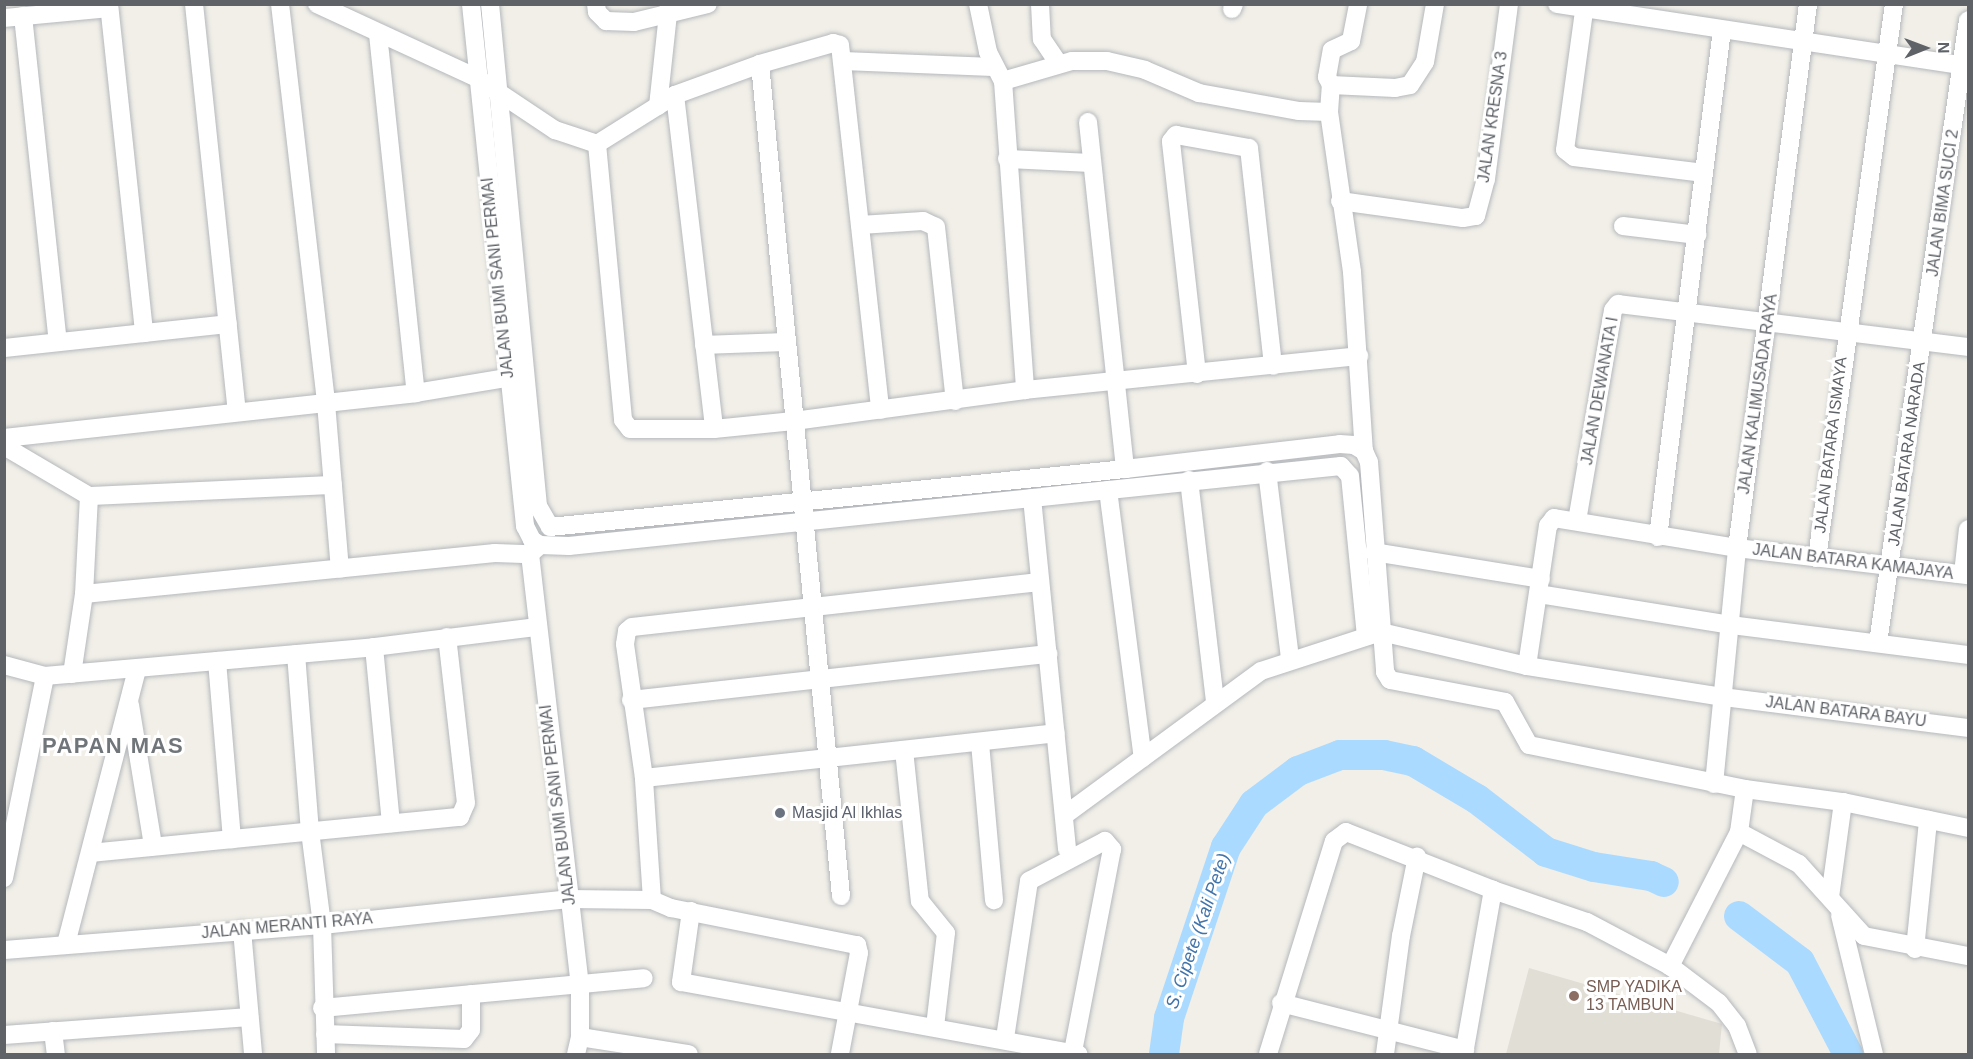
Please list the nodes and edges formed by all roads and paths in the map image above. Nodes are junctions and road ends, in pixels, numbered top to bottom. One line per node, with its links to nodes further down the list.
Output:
1 (194, 4): 48 (street)
2 (280, 4): 65 (street)
3 (317, 4): 23 (street)
4 (471, 4): 31 (street, JALAN BUMI SANI PERMAI)
5 (596, 4): 18 (street)
6 (708, 4): 18 (street)
7 (978, 4): 30 (street)
8 (1040, 4): 28 (street)
9 (1358, 4): 32 (street)
10 (1435, 4): 32 (street)
11 (1509, 4): 42 (street, JALAN KRESNA 3)
12 (1557, 4): 17 (street)
13 (1808, 4): 24 (street, JALAN KALIMUSADA RAYA)
14 (1894, 4): 25 (street, JALAN BATARA ISMAYA)
15 (489, 5): 33 (street)
16 (109, 6): 19 (street); 50 (street)
17 (1585, 7): 22 (street); 41 (street)
18 (669, 10): 35 (street)
19 (23, 16): 20 (street); 51 (street)
20 (4, 18)
21 (1968, 20): 29 (street, JALAN BIMA SUCI 2)
22 (1722, 30): 24 (street); 41 (street)
23 (378, 34): 31 (street); 63 (street)
24 (1804, 42): 25 (street); 47 (street, JALAN KALIMUSADA RAYA)
25 (1886, 54): 29 (street); 49 (street, JALAN BATARA ISMAYA)
26 (843, 61): 27 (street); 30 (street); 43 (street)
27 (760, 64): 34 (street); 53 (street)
28 (1059, 64): 30 (street); 36 (street)
29 (1965, 65): 52 (street, JALAN BIMA SUCI 2)
30 (998, 74): 39 (street)
31 (477, 78): 33 (street); 60 (street, JALAN BUMI SANI PERMAI)
32 (1331, 85): 36 (street)
33 (501, 94): 38 (street); 60 (street)
34 (675, 95): 35 (street); 54 (street)
35 (658, 106): 38 (street)
36 (1329, 112): 42 (street)
37 (1088, 122): 40 (street)
38 (597, 144): 69 (street)
39 (1007, 159): 40 (street); 62 (street)
40 (1092, 163): 61 (street)
41 (1704, 173): 45 (street)
42 (1340, 201): 57 (street)
43 (860, 225): 64 (street); 67 (street)
44 (1623, 226): 45 (street)
45 (1697, 235): 46 (street)
46 (1687, 310): 47 (street, JALAN DEWANATA I); 81 (street, JALAN DEWANATA I); 85 (street)
47 (1768, 322): 49 (street, JALAN DEWANATA I); 86 (street, JALAN KALIMUSADA RAYA)
48 (228, 324): 50 (street); 66 (street)
49 (1846, 332): 52 (street, JALAN DEWANATA I); 89 (street, JALAN BATARA ISMAYA)
50 (144, 333): 51 (street)
51 (58, 341): 56 (street)
52 (1923, 341): 55 (street, JALAN DEWANATA I); 90 (street, JALAN BATARA NARADA)
53 (784, 342): 54 (street); 68 (street)
54 (704, 345): 69 (street)
55 (1968, 347)
56 (4, 348)
57 (1359, 356): 58 (street); 72 (street)
58 (1273, 366): 59 (street); 59 (street)
59 (1197, 374): 61 (street)
60 (517, 376): 63 (street); 83 (street); 87 (street, JALAN BUMI SANI PERMAI)
61 (1116, 382): 62 (street); 73 (street)
62 (1025, 390): 64 (street)
63 (416, 393): 65 (street)
64 (955, 401): 67 (street)
65 (326, 403): 66 (street); 76 (street)
66 (237, 410): 70 (street)
67 (880, 410): 68 (street)
68 (794, 421): 69 (street); 80 (street)
69 (714, 429)
70 (4, 438)
71 (4, 446): 78 (street)
72 (1364, 451): 73 (street); 88 (street)
73 (1125, 470): 80 (street)
74 (1267, 471): 75 (street); 99 (street); 106 (street)
75 (1189, 480): 77 (street); 117 (street)
76 (333, 485): 78 (street); 91 (street)
77 (1108, 490): 79 (street); 123 (street)
78 (89, 496): 95 (street)
79 (1032, 498): 82 (street); 93 (street)
80 (802, 503): 82 (street); 83 (street)
81 (1577, 521): 85 (street, JALAN BATARA KAMAJAYA); 94 (street, JALAN BATARA KAMAJAYA)
82 (804, 523): 87 (street); 96 (street)
83 (550, 527): 87 (street)
84 (1968, 530): 92 (street)
85 (1658, 537): 86 (street, JALAN BATARA KAMAJAYA)
86 (1737, 548): 89 (street, JALAN BATARA KAMAJAYA); 97 (street, JALAN KALIMUSADA RAYA)
87 (535, 550): 91 (street); 98 (street, JALAN BUMI SANI PERMAI)
88 (1374, 552): 94 (street); 99 (street)
89 (1817, 558): 90 (street, JALAN BATARA KAMAJAYA)
90 (1891, 567): 92 (street, JALAN BATARA KAMAJAYA); 101 (street, JALAN BATARA NARADA)
91 (340, 568): 95 (street)
92 (1966, 575)
93 (1040, 582): 96 (street); 104 (street)
94 (1540, 586): 97 (street); 109 (street)
95 (84, 594): 111 (street)
96 (812, 608): 113 (street); 116 (street)
97 (1731, 625): 101 (street); 114 (street, JALAN KALIMUSADA RAYA)
98 (537, 627): 100 (street); 143 (street, JALAN BUMI SANI PERMAI)
99 (1374, 634): 106 (street); 109 (street, JALAN BATARA BAYU); 125 (street)
100 (447, 637): 102 (street); 130 (street)
101 (1878, 643): 105 (street)
102 (374, 647): 103 (street); 130 (street)
103 (296, 654): 107 (street); 132 (street)
104 (1048, 654): 113 (street); 119 (street)
105 (1968, 656)
106 (1290, 659): 117 (street)
107 (217, 661): 110 (street); 134 (street)
108 (4, 665): 112 (street)
109 (1527, 666): 114 (street, JALAN BATARA BAYU)
110 (137, 670): 111 (street); 115 (street)
111 (72, 674): 112 (street)
112 (45, 676): 139 (street)
113 (820, 680): 116 (street); 122 (street)
114 (1723, 697): 118 (street, JALAN BATARA BAYU); 125 (street, JALAN KALIMUSADA RAYA)
115 (129, 700): 135 (street); 137 (street)
116 (631, 700): 124 (street)
117 (1215, 702): 123 (street)
118 (1968, 728)
119 (1056, 733): 120 (street); 128 (street)
120 (980, 743): 121 (street); 145 (street)
121 (904, 750): 122 (street); 162 (street)
122 (828, 758): 124 (street); 141 (street)
123 (1143, 758): 128 (street)
124 (644, 778): 144 (street)
125 (1714, 784): 126 (street)
126 (1745, 789): 127 (street); 133 (street)
127 (1843, 802): 129 (street); 142 (street)
128 (1065, 815): 136 (street)
129 (1928, 820): 131 (street); 151 (street)
130 (391, 823): 132 (street)
131 (1968, 828)
132 (310, 831): 134 (street); 148 (street)
133 (1739, 832): 142 (street); 154 (street)
134 (232, 839): 135 (street)
135 (153, 846): 137 (street)
136 (1067, 849)
137 (90, 853): 150 (street)
138 (1417, 857): 140 (street); 158 (street); 164 (street)
139 (4, 878)
140 (1493, 890): 154 (street); 169 (street)
141 (841, 896)
142 (1830, 897): 147 (street)
143 (569, 899): 144 (street, JALAN MERANTI RAYA); 148 (street, JALAN MERANTI RAYA); 156 (street, JALAN BUMI SANI PERMAI)
144 (652, 900): 146 (street, JALAN MERANTI RAYA)
145 (994, 900)
146 (691, 911): 160 (street, JALAN MERANTI RAYA); 160 (street)
147 (1840, 914): 151 (street); 179 (street)
148 (322, 925): 149 (street, JALAN MERANTI RAYA); 159 (street)
149 (242, 930): 150 (street, JALAN MERANTI RAYA); 161 (street)
150 (66, 944): 152 (street, JALAN MERANTI RAYA)
151 (1915, 949): 153 (street)
152 (4, 950)
153 (1968, 956)
154 (1670, 966): 178 (street)
155 (644, 978): 156 (street)
156 (580, 985): 157 (street); 168 (street, JALAN BUMI SANI PERMAI)
157 (471, 994): 159 (street); 165 (street)
158 (1281, 1003): 164 (street); 176 (street)
159 (322, 1008): 165 (street)
160 (847, 1011): 162 (street); 175 (street, JALAN MERANTI RAYA)
161 (249, 1017): 163 (street); 172 (street)
162 (934, 1026): 167 (street)
163 (53, 1031): 166 (street); 171 (street)
164 (1386, 1032): 169 (street); 177 (street)
165 (324, 1034): 173 (street)
166 (4, 1035)
167 (1005, 1038): 170 (street); 170 (street)
168 (578, 1046): 174 (street)
169 (1465, 1052)
170 (1076, 1053)
171 (56, 1054)
172 (253, 1054)
173 (326, 1054)
174 (689, 1054)
175 (840, 1054)
176 (1268, 1054)
177 (1385, 1054)
178 (1748, 1054)
179 (1874, 1054)

